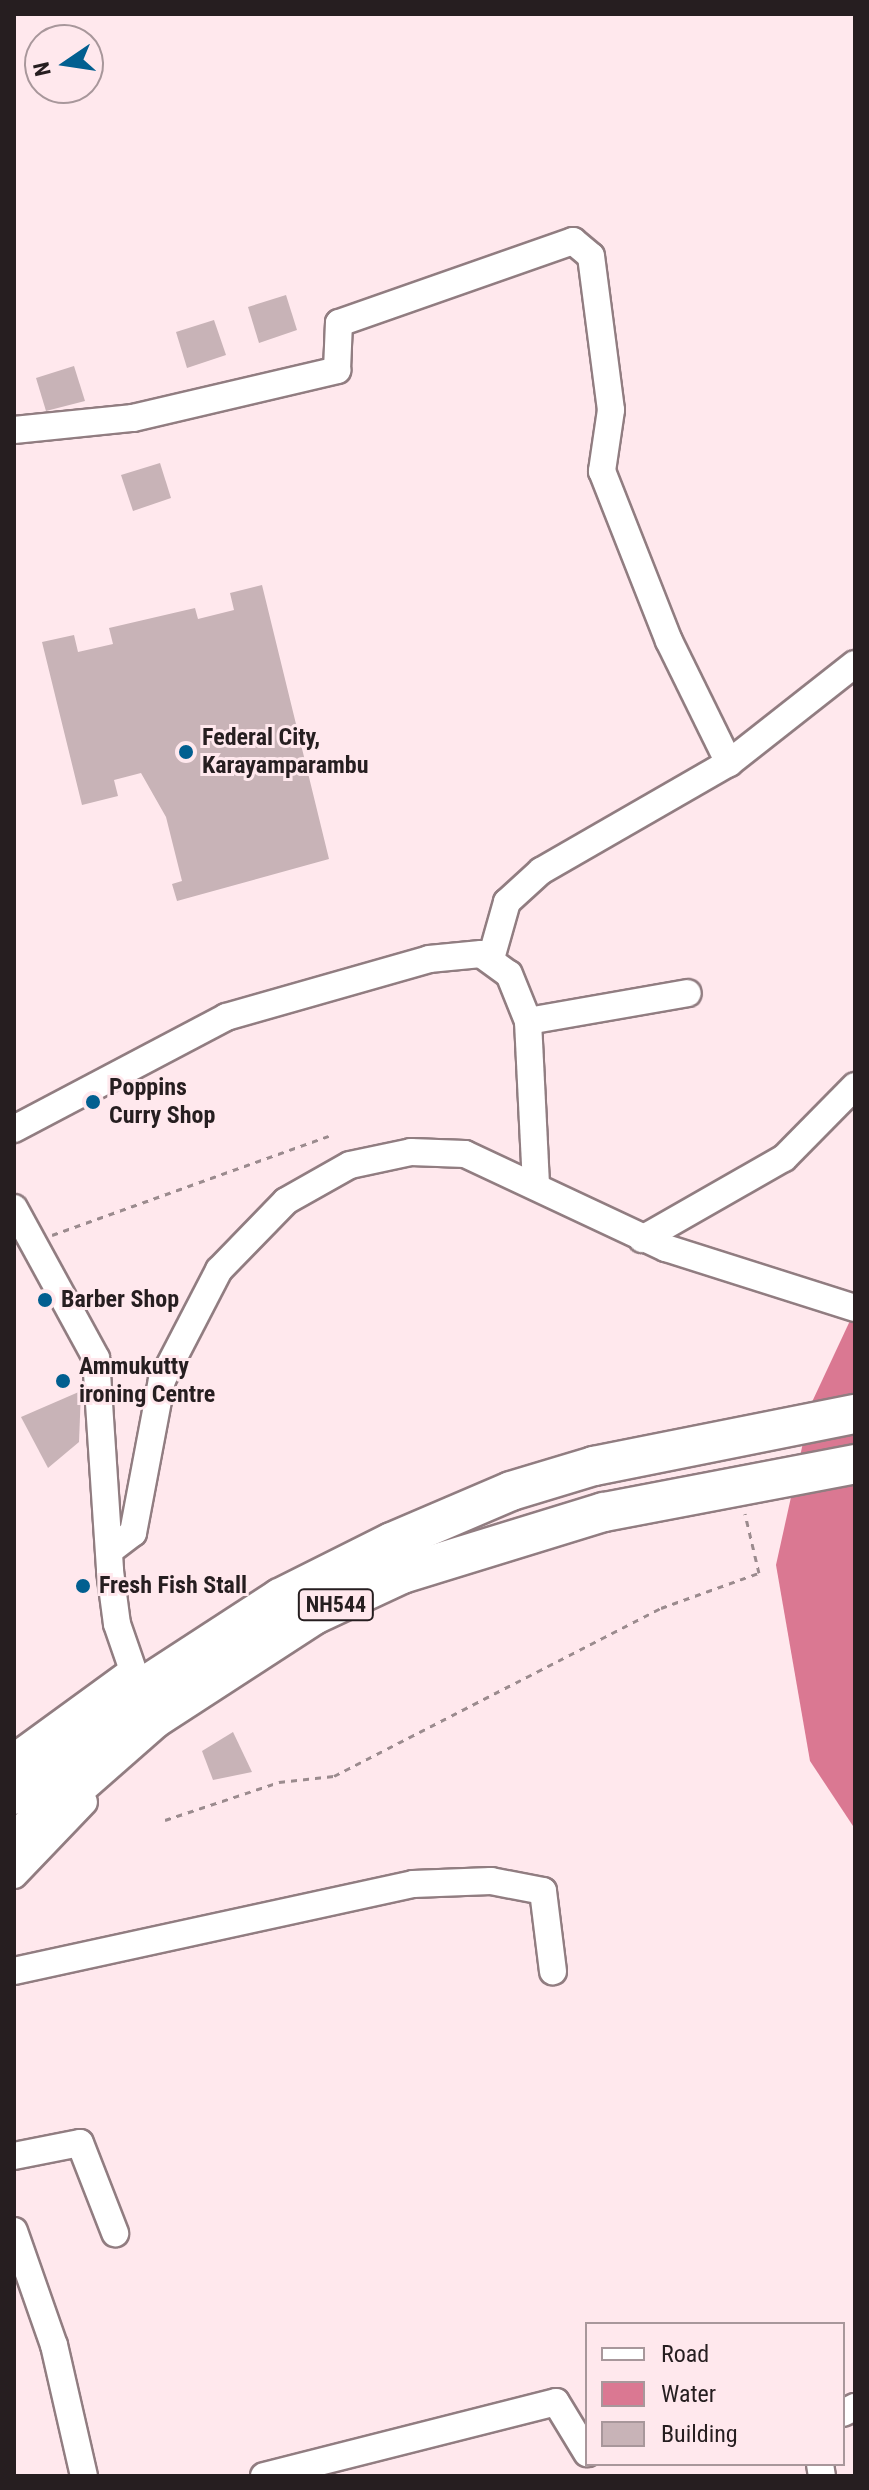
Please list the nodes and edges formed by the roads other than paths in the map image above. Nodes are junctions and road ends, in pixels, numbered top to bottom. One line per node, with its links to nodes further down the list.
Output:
1 (14, 430): 3 (street)
2 (855, 664): 3 (street)
3 (729, 763): 4 (street)
4 (492, 955): 6 (street); 8 (street)
5 (688, 993): 6 (street)
6 (528, 1021): 9 (street)
7 (855, 1086): 11 (street)
8 (14, 1129)
9 (536, 1182): 11 (street); 15 (street)
10 (14, 1208): 15 (street)
11 (642, 1239): 12 (street)
12 (855, 1308)
13 (855, 1414): 16 (highway, NH544)
14 (855, 1464): 16 (highway, NH544)
15 (109, 1551): 16 (street)
16 (141, 1694): 17 (street); 18 (highway, NH544); 19 (highway, NH544); 20 (street)
17 (14, 1757)
18 (14, 1795)
19 (14, 1842)
20 (14, 1875)
21 (14, 1971): 22 (street)
22 (553, 1971)
23 (14, 2156): 25 (street)
24 (14, 2231): 27 (street)
25 (115, 2233)
26 (585, 2450): 28 (street)
27 (84, 2476)
28 (264, 2476)

